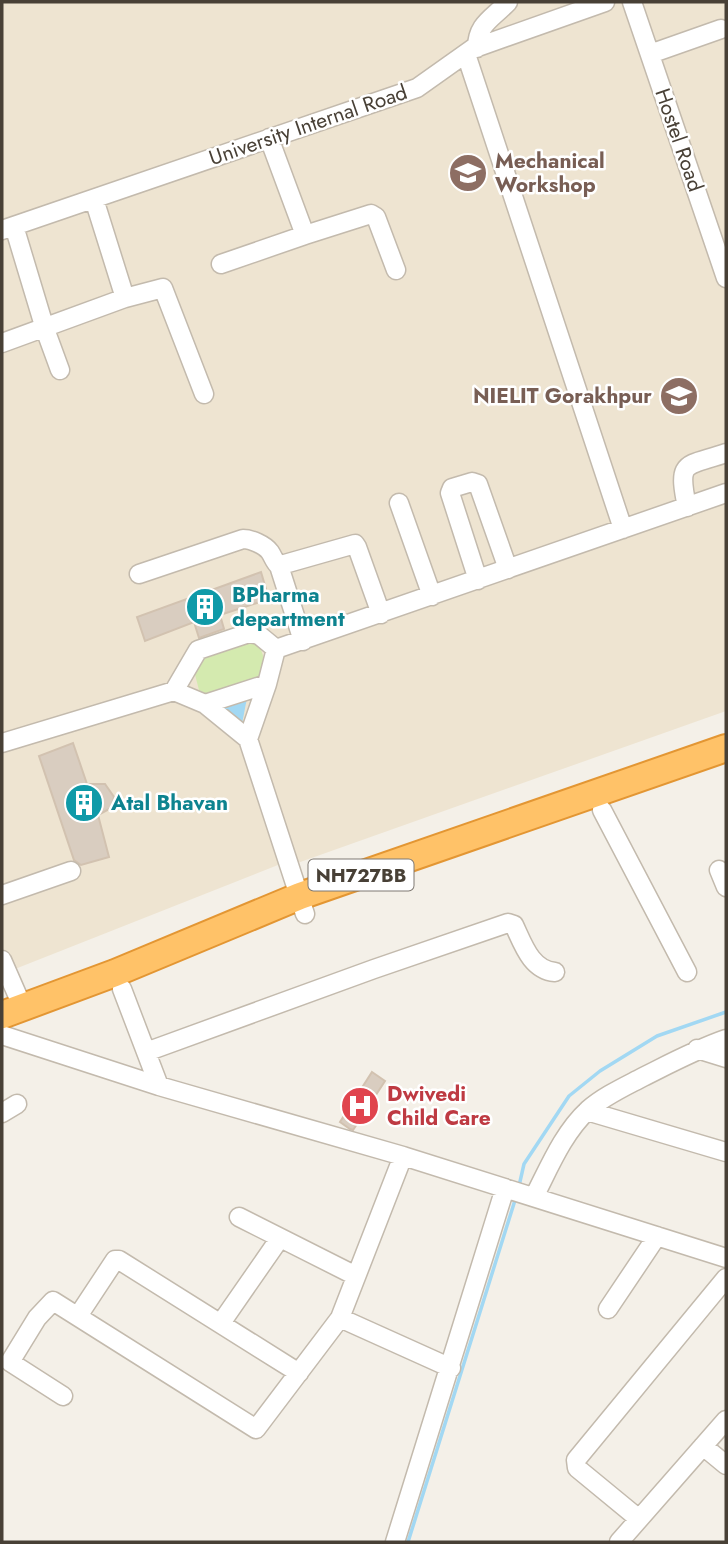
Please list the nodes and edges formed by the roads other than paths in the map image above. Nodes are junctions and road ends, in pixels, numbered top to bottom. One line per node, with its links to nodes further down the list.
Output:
1 (508, 2): 5 (street)
2 (605, 2): 5 (street, University Internal Road)
3 (632, 2): 6 (street, Hostel Road)
4 (721, 29): 6 (street)
5 (471, 51): 7 (street, University Internal Road); 23 (street)
6 (650, 54): 13 (street, Hostel Road)
7 (269, 138): 8 (street, University Internal Road); 10 (street)
8 (94, 199): 9 (street, University Internal Road); 14 (street)
9 (8, 228): 15 (street)
10 (305, 235): 11 (street); 12 (street)
11 (221, 264)
12 (396, 270)
13 (726, 278)
14 (125, 298): 15 (street); 18 (street)
15 (45, 329): 16 (street); 17 (street)
16 (2, 343)
17 (60, 370)
18 (204, 394)
19 (726, 453): 22 (street)
20 (726, 493): 22 (street)
21 (399, 503): 28 (street)
22 (687, 507): 23 (street)
23 (623, 529): 25 (street)
24 (280, 567): 26 (street); 29 (street); 30 (street)
25 (508, 569): 27 (street); 27 (street)
26 (139, 574)
27 (478, 580): 28 (street)
28 (432, 596): 29 (street)
29 (381, 614): 30 (street)
30 (303, 641): 31 (street)
31 (276, 649): 32 (street); 33 (street)
32 (267, 684): 34 (street); 35 (street)
33 (174, 691): 34 (street); 36 (street)
34 (205, 704): 35 (street)
35 (248, 739): 44 (street)
36 (2, 743)
37 (726, 748): 44 (highway, NH727BB)
38 (726, 766): 39 (highway, NH727BB)
39 (603, 810): 44 (highway, NH727BB); 47 (street)
40 (719, 870): 42 (street)
41 (71, 871): 43 (street)
42 (726, 887)
43 (2, 895)
44 (302, 905): 48 (highway, NH727BB); 49 (highway, NH727BB)
45 (2, 960): 49 (street)
46 (555, 972): 53 (street)
47 (687, 972)
48 (122, 989): 50 (highway, NH727BB); 53 (street)
49 (12, 1012)
50 (2, 1034): 55 (street)
51 (726, 1039): 52 (street)
52 (697, 1049): 54 (street); 56 (street)
53 (146, 1052): 55 (street)
54 (726, 1058)
55 (159, 1086): 58 (street)
56 (587, 1111): 57 (street); 59 (street)
57 (726, 1152)
58 (403, 1156): 59 (street); 64 (street)
59 (518, 1192): 61 (street); 70 (street)
60 (239, 1217): 62 (street)
61 (657, 1236): 63 (street); 66 (street)
62 (280, 1238): 64 (street); 69 (street)
63 (726, 1258)
64 (356, 1276): 68 (street)
65 (726, 1278): 76 (street)
66 (608, 1309)
67 (78, 1316): 69 (street); 71 (street); 72 (street)
68 (341, 1318): 70 (street); 71 (street)
69 (221, 1323): 71 (street)
70 (451, 1368): 77 (street)
71 (299, 1373)
72 (63, 1396)
73 (726, 1420): 74 (street)
74 (703, 1447): 75 (street); 76 (street)
75 (726, 1465)
76 (639, 1519): 78 (street)
77 (395, 1542)
78 (619, 1542)

